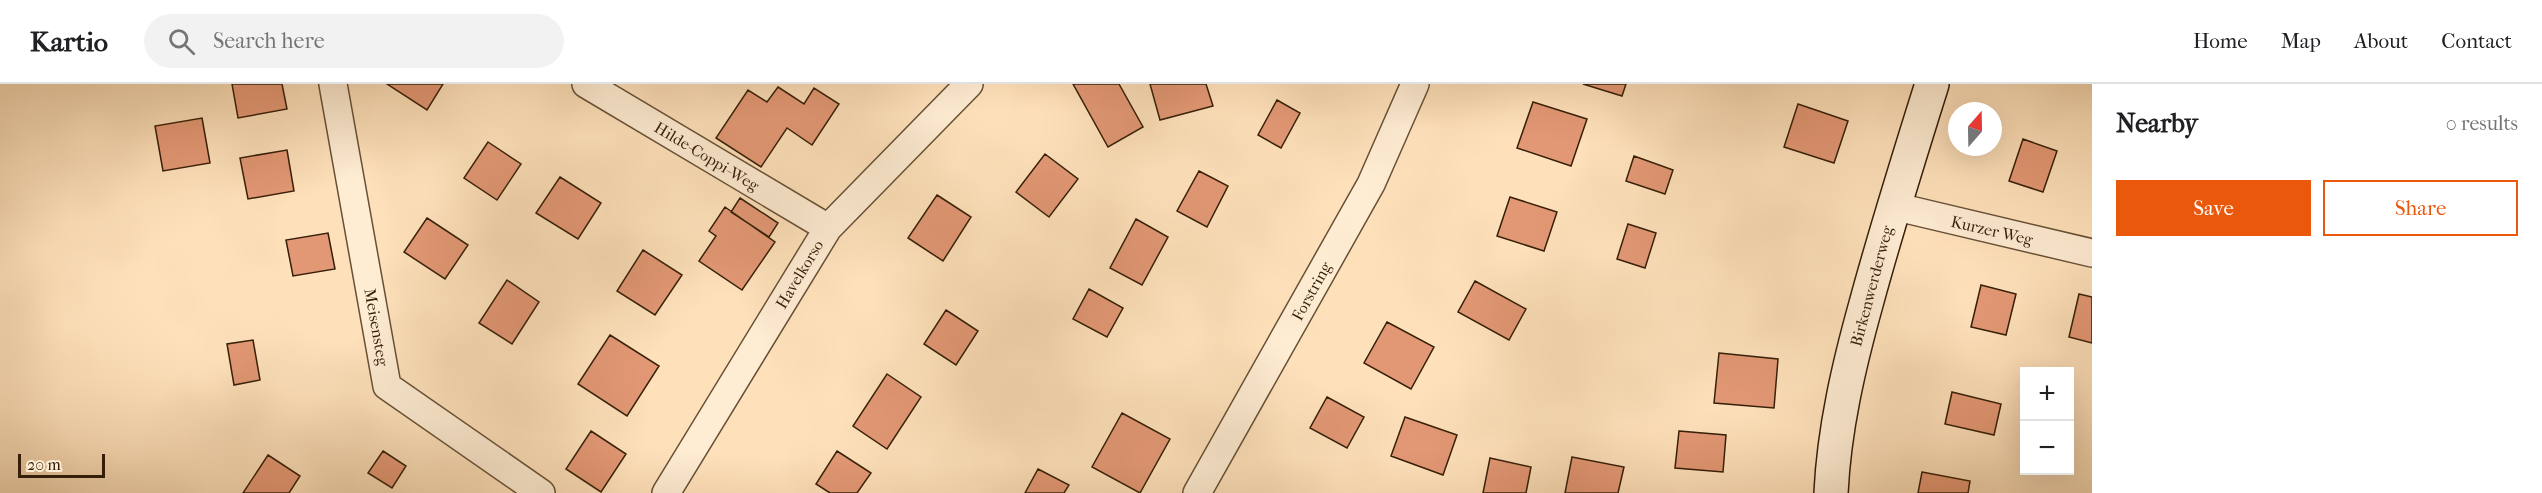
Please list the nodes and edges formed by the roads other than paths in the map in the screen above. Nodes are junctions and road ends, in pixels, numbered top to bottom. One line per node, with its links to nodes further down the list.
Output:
1 (333, 84): 9 (street, Meisensteg)
2 (586, 84): 7 (street, Hilde-Coppi-Weg)
3 (969, 84): 7 (street, Havelkorso)
4 (1415, 84): 11 (street, Forstring)
5 (1932, 84): 6 (street, Birkenwerderweg)
6 (1893, 206): 8 (street, Kurzer Weg); 12 (street, Birkenwerderweg)
7 (828, 228): 10 (street, Havelkorso)
8 (2092, 253)
9 (541, 493)
10 (666, 493)
11 (1197, 493)
12 (1831, 493)

